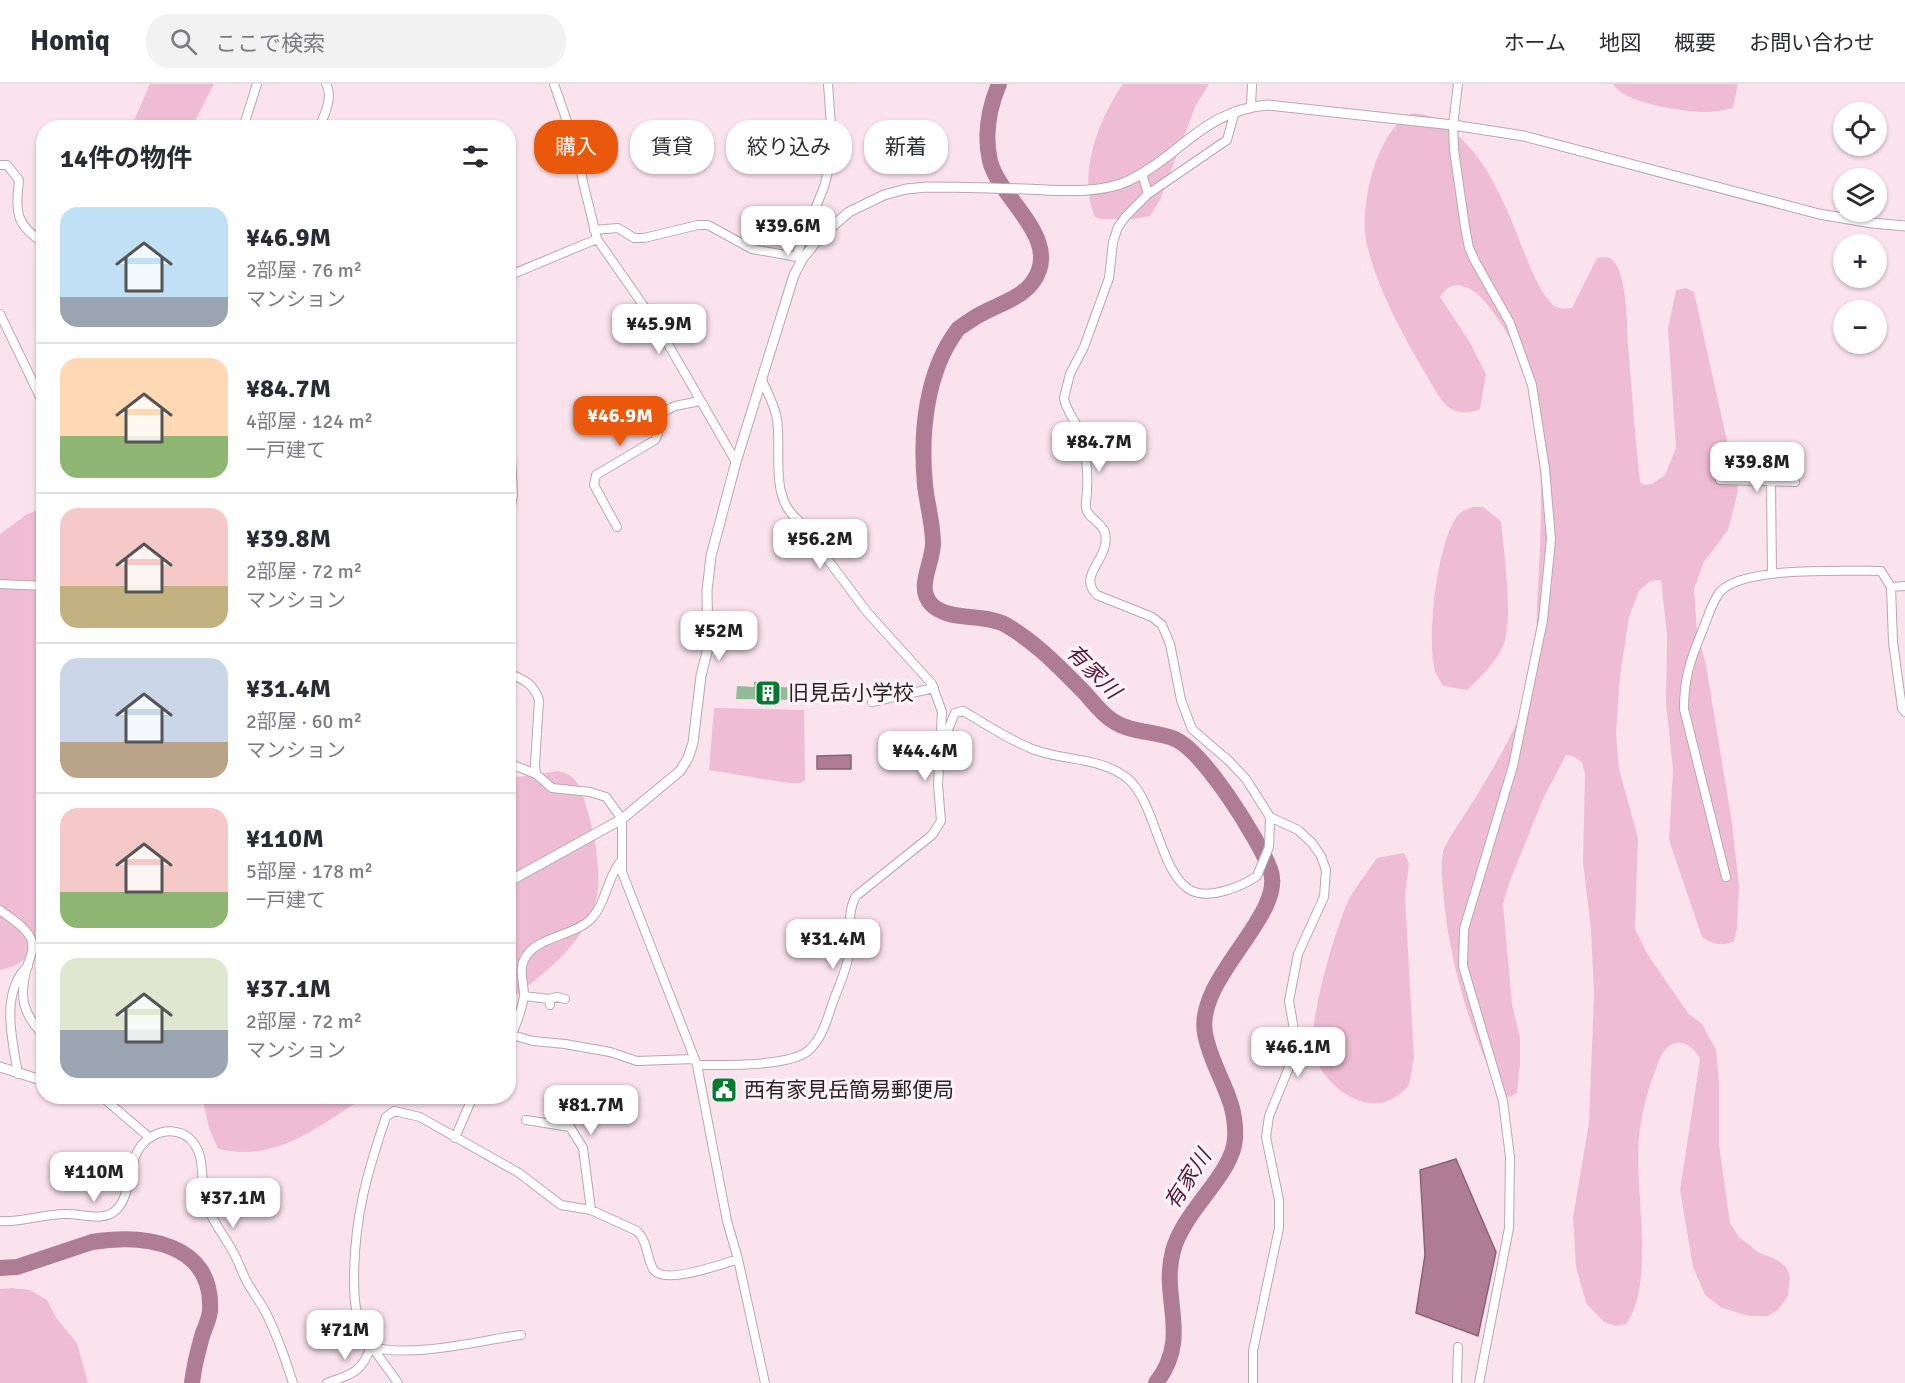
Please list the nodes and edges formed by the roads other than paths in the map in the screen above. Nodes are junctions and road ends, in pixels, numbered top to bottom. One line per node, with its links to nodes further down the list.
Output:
1 (257, 84): 9 (street)
2 (327, 84): 10 (street)
3 (554, 84): 16 (street)
4 (828, 84): 19 (street)
5 (1252, 84): 7 (street)
6 (1458, 84): 11 (street)
7 (1251, 107): 8 (street); 11 (street)
8 (1235, 111): 13 (street); 14 (street)
9 (246, 120)
10 (322, 120)
11 (1453, 125): 15 (street); 75 (street)
12 (0, 165): 17 (street)
13 (1142, 173): 14 (street); 19 (street)
14 (1148, 194): 42 (street)
15 (1905, 226)
16 (594, 230): 18 (street); 19 (street)
17 (36, 238)
18 (597, 239): 20 (street); 24 (street)
19 (800, 257): 22 (street)
20 (516, 273)
21 (0, 314): 23 (street)
22 (762, 380): 25 (street); 36 (street)
23 (36, 388)
24 (700, 401): 25 (street); 29 (street)
25 (736, 462): 43 (street)
26 (1719, 480): 28 (street)
27 (1795, 482): 28 (street)
28 (1772, 483): 30 (street)
29 (617, 527)
30 (1772, 574): 34 (street); 45 (street)
31 (0, 584): 32 (street)
32 (36, 586)
33 (1905, 586): 34 (street)
34 (1891, 587): 38 (street)
35 (516, 677): 41 (street)
36 (934, 688): 37 (street); 39 (street)
37 (872, 702)
38 (1905, 712)
39 (942, 737): 42 (street); 54 (street)
40 (516, 766): 41 (street)
41 (536, 774): 43 (street)
42 (1270, 818): 73 (street)
43 (622, 819): 44 (street); 46 (street)
44 (620, 862): 49 (street); 54 (street)
45 (1725, 877)
46 (516, 878)
47 (0, 910): 48 (street)
48 (28, 966): 52 (street); 56 (street)
49 (524, 996): 50 (street); 51 (street)
50 (565, 999)
51 (516, 1019)
52 (36, 1028)
53 (516, 1038): 54 (street)
54 (696, 1062): 65 (street)
55 (0, 1067): 56 (street)
56 (21, 1075): 57 (street)
57 (36, 1078)
58 (110, 1104): 61 (street)
59 (470, 1104): 62 (street)
60 (526, 1120): 63 (street)
61 (150, 1138): 64 (street); 69 (street)
62 (455, 1138): 63 (street); 67 (street)
63 (591, 1210): 65 (street)
64 (0, 1221)
65 (738, 1259): 72 (street)
66 (521, 1335): 67 (street)
67 (371, 1347): 70 (street); 71 (street)
68 (1458, 1347): 74 (street)
69 (294, 1383)
70 (327, 1383)
71 (398, 1383)
72 (765, 1383)
73 (1253, 1383)
74 (1457, 1383)
75 (1479, 1383)

